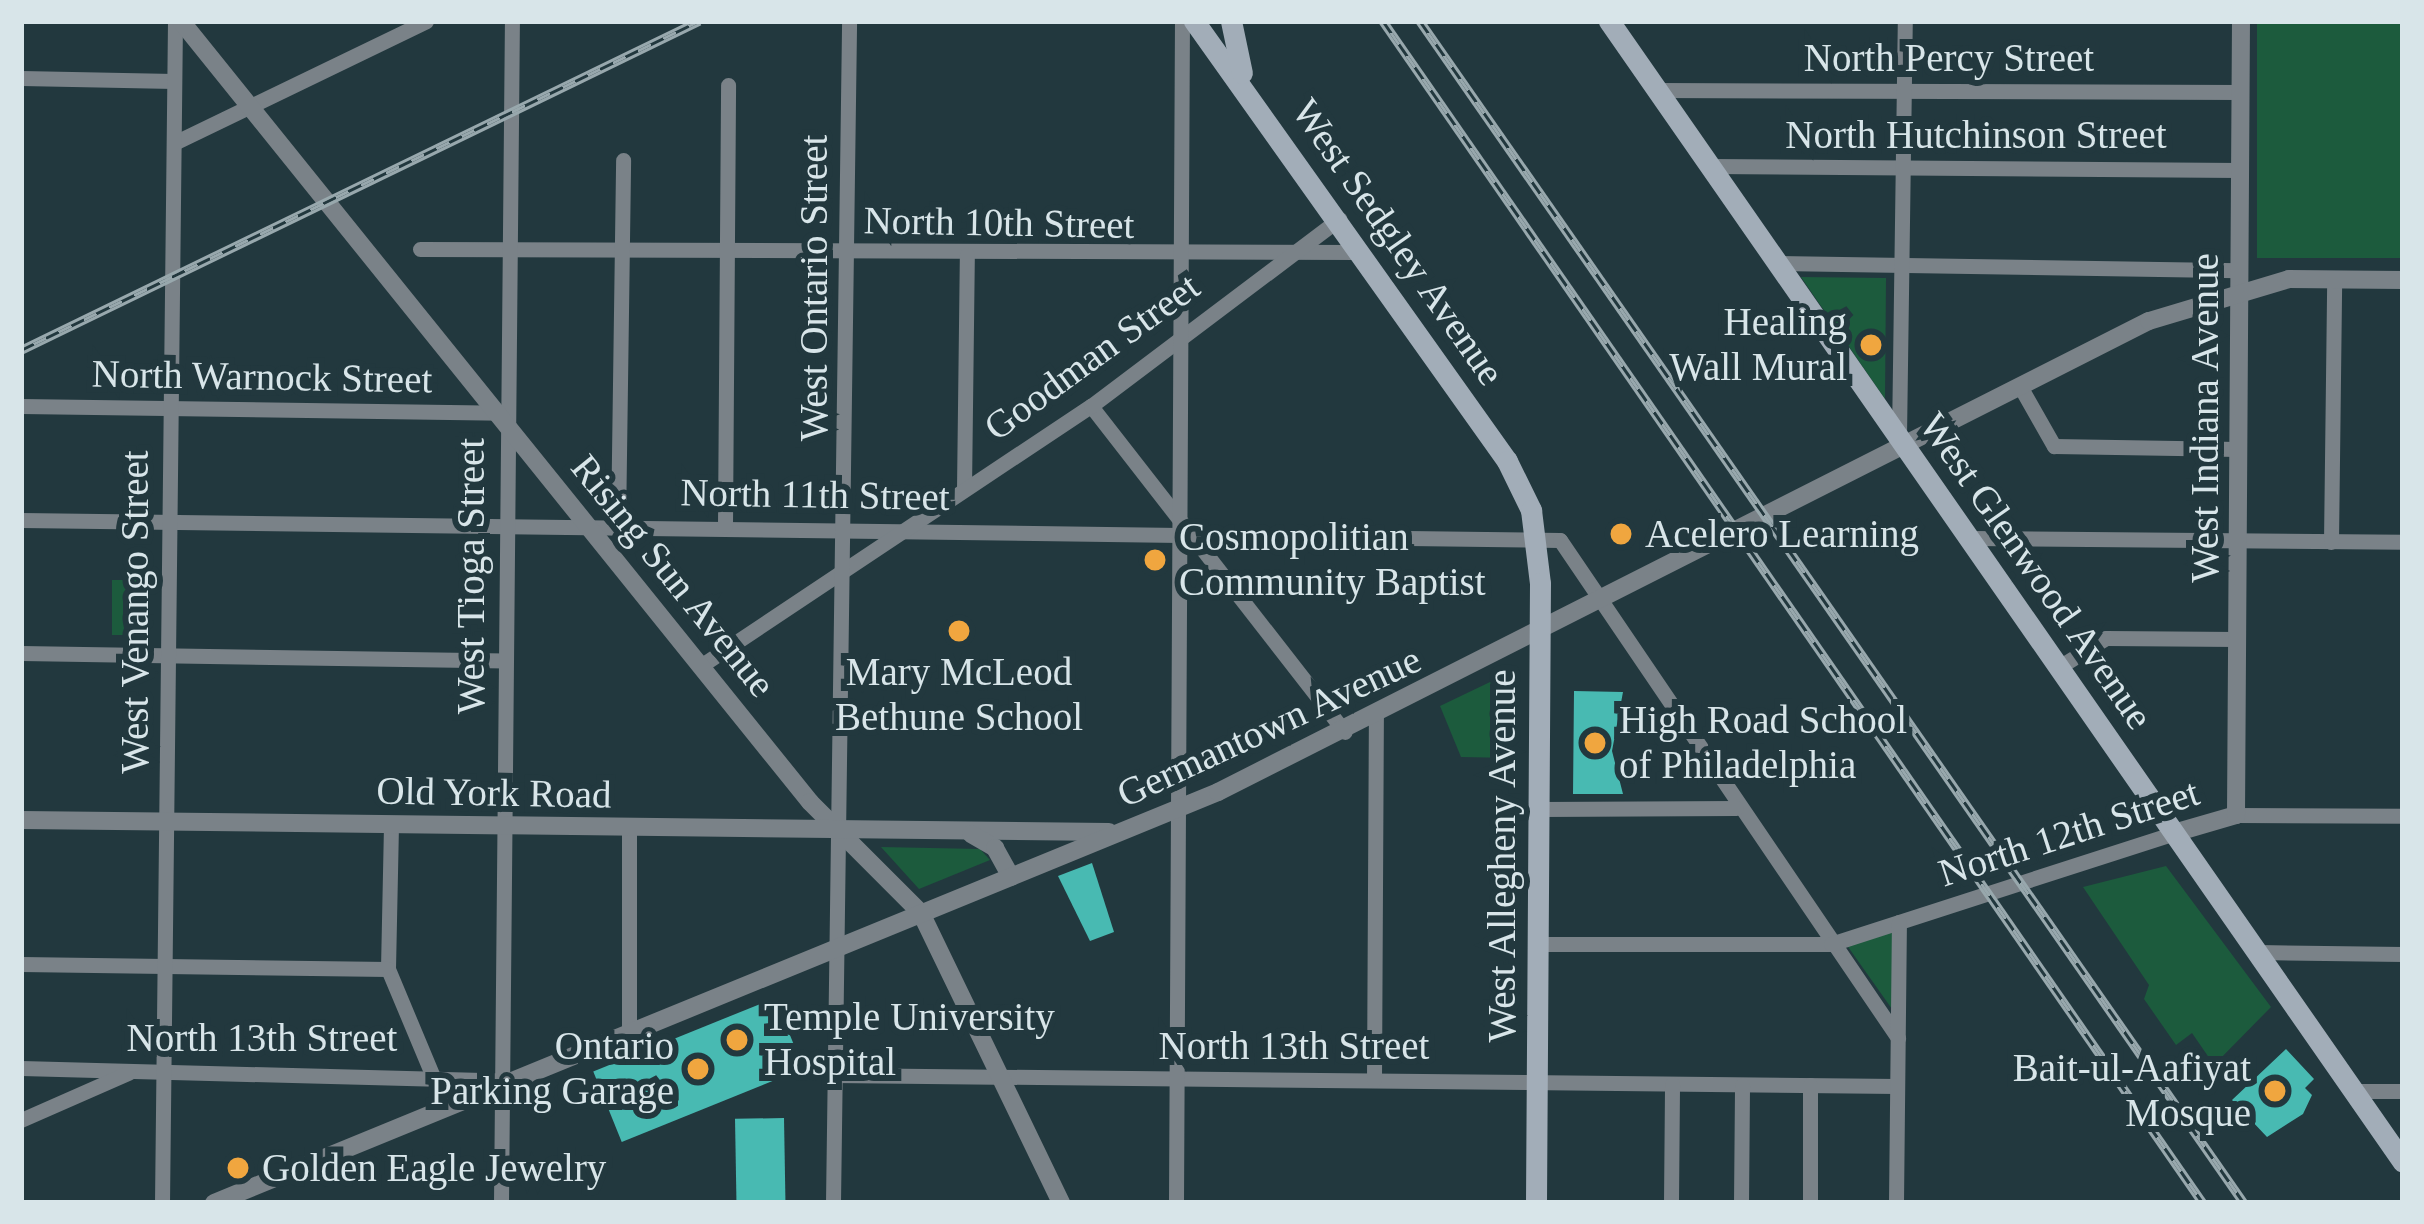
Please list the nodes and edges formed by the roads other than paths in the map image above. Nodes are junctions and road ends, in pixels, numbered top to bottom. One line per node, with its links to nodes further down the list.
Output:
1 (178, 21): 12 (street, West Venango Street); 18 (street, Rising Sun Avenue)
2 (426, 21): 18 (street)
3 (512, 21): 26 (street, West Tioga Street)
4 (849, 21): 30 (street, West Ontario Street)
5 (1182, 21): 32 (street)
6 (1194, 21): 17 (main road, West Sedgley Avenue)
7 (1231, 21): 17 (main road)
8 (1609, 21): 14 (main road, West Glenwood Avenue)
9 (1905, 21): 15 (street)
10 (2241, 21): 16 (street, West Indiana Avenue)
11 (21, 78): 12 (street)
12 (174, 81): 19 (street, West Venango Street)
13 (728, 85): 29 (street)
14 (1657, 90): 15 (street, North Percy Street); 21 (main road, West Glenwood Avenue)
15 (1904, 90): 16 (street, North Percy Street); 22 (street)
16 (2241, 92): 23 (street, West Indiana Avenue)
17 (1251, 96): 24 (main road, West Sedgley Avenue)
18 (251, 104): 19 (street); 45 (street, Rising Sun Avenue)
19 (174, 143): 44 (street, West Venango Street)
20 (622, 160): 28 (street)
21 (1711, 166): 22 (street, North Hutchinson Street); 34 (main road, West Glenwood Avenue)
22 (1904, 166): 23 (street, North Hutchinson Street); 35 (street)
23 (2240, 170): 36 (street, West Indiana Avenue)
24 (1339, 219): 27 (main road, West Sedgley Avenue); 33 (street, Goodman Street)
25 (420, 249): 26 (street, North 10th Street)
26 (509, 250): 28 (street, North 10th Street); 45 (street, West Tioga Street)
27 (1360, 252): 33 (street, North 10th Street); 49 (main road, West Sedgley Avenue)
28 (622, 253): 29 (street, North 10th Street); 54 (street)
29 (728, 254): 30 (street, North 10th Street); 55 (street)
30 (848, 254): 31 (street, North 10th Street); 57 (street, West Ontario Street)
31 (967, 255): 32 (street, North 10th Street); 48 (street)
32 (1185, 257): 33 (street, North 10th Street); 40 (street)
33 (1277, 258): 40 (street, Goodman Street)
34 (1778, 262): 35 (street); 46 (main road, West Glenwood Avenue)
35 (1902, 263): 36 (street); 46 (street)
36 (2239, 270): 39 (street, West Indiana Avenue)
37 (2334, 278): 38 (street, Germantown Avenue); 39 (street, Germantown Avenue); 62 (street)
38 (2403, 280)
39 (2238, 293): 41 (street, Germantown Avenue); 47 (street, West Indiana Avenue)
40 (1184, 333): 43 (street, Goodman Street); 56 (street)
41 (2021, 388): 46 (street, Germantown Avenue); 47 (street)
42 (21, 406): 44 (street, North Warnock Street)
43 (1091, 406): 48 (street, Goodman Street); 56 (street)
44 (169, 408): 45 (street, North Warnock Street); 51 (street, West Venango Street)
45 (502, 413): 52 (street, West Tioga Street); 53 (street, Rising Sun Avenue)
46 (1902, 442): 60 (main road, West Glenwood Avenue); 65 (street, Germantown Avenue)
47 (2238, 449): 61 (street, West Indiana Avenue)
48 (964, 489): 58 (street, Goodman Street)
49 (1532, 510): 59 (main road, West Allegheny Avenue)
50 (21, 520): 51 (street, North 11th Street)
51 (170, 522): 52 (street, North 11th Street); 69 (street, West Venango Street)
52 (506, 526): 53 (street, North 11th Street); 70 (street, West Tioga Street)
53 (587, 526): 54 (street, North 11th Street); 71 (street, Rising Sun Avenue)
54 (619, 526): 55 (street, North 11th Street)
55 (725, 526): 57 (street, North 11th Street)
56 (1186, 528): 58 (street, North 11th Street); 59 (street, North 11th Street); 74 (street); 75 (street)
57 (845, 529): 58 (street, North 11th Street); 64 (street, West Ontario Street)
58 (906, 530): 64 (street, Goodman Street)
59 (1535, 534): 65 (street); 66 (main road, West Allegheny Avenue)
60 (1969, 538): 61 (street); 72 (main road, West Glenwood Avenue)
61 (2237, 541): 62 (street); 67 (street, West Indiana Avenue)
62 (2331, 542): 63 (street)
63 (2403, 542)
64 (846, 569): 71 (street, Goodman Street); 85 (street, West Ontario Street)
65 (1598, 606): 66 (street, Germantown Avenue); 76 (street)
66 (1539, 635): 73 (street, Germantown Avenue); 77 (main road, West Allegheny Avenue)
67 (2237, 639): 72 (street); 78 (street, West Indiana Avenue)
68 (21, 653): 69 (street)
69 (168, 657): 70 (street); 81 (street, West Venango Street)
70 (506, 661): 83 (street, West Tioga Street)
71 (702, 665): 85 (street, Rising Sun Avenue)
72 (2059, 667): 88 (main road, West Glenwood Avenue)
73 (1376, 717): 74 (street, Germantown Avenue); 109 (street)
74 (1345, 732): 75 (street, Germantown Avenue)
75 (1180, 808): 86 (street, Germantown Avenue); 108 (street)
76 (1736, 808): 77 (street); 93 (street)
77 (1541, 809): 92 (main road, West Allegheny Avenue)
78 (2236, 815): 79 (street, North 12th Street); 88 (street, North 12th Street)
79 (2403, 816)
80 (21, 820): 81 (street, Old York Road)
81 (167, 822): 82 (street, Old York Road); 98 (street, West Venango Street)
82 (391, 824): 83 (street, Old York Road); 99 (street)
83 (505, 826): 84 (street, Old York Road); 110 (street, West Tioga Street)
84 (629, 828): 85 (street, Old York Road); 100 (street)
85 (844, 830): 87 (street, Old York Road); 90 (street, Rising Sun Avenue); 94 (street, West Ontario Street)
86 (1126, 830): 87 (street, Old York Road); 89 (street, Germantown Avenue)
87 (967, 832): 89 (street)
88 (2174, 833): 91 (street, North 12th Street); 95 (main road, West Glenwood Avenue)
89 (1011, 877): 90 (street, Germantown Avenue)
90 (921, 914): 94 (street, Germantown Avenue); 107 (street, Rising Sun Avenue)
91 (1899, 922): 93 (street, North 12th Street); 101 (street)
92 (1538, 944): 93 (street, North 12th Street); 111 (main road, West Allegheny Avenue)
93 (1831, 944): 101 (street)
94 (840, 946): 100 (street, Germantown Avenue); 106 (street, West Ontario Street)
95 (2258, 952): 96 (street); 116 (main road, West Glenwood Avenue)
96 (2403, 954)
97 (21, 964): 98 (street)
98 (166, 964): 99 (street); 103 (street, West Venango Street)
99 (388, 969): 105 (street)
100 (629, 1032): 110 (street, Germantown Avenue)
101 (1898, 1038): 115 (street)
102 (21, 1068): 104 (street, North 13th Street)
103 (165, 1069): 104 (street, North 13th Street); 105 (street, North 13th Street); 121 (street, West Venango Street)
104 (136, 1070): 119 (street)
105 (429, 1072): 110 (street, North 13th Street); 118 (street)
106 (834, 1075): 107 (street, North 13th Street); 124 (street, West Ontario Street)
107 (1000, 1076): 108 (street, North 13th Street); 125 (street, Rising Sun Avenue)
108 (1177, 1078): 109 (street, North 13th Street); 126 (street)
109 (1374, 1080): 111 (street, North 13th Street)
110 (502, 1081): 118 (street, Germantown Avenue); 123 (street, West Tioga Street)
111 (1536, 1081): 112 (street, North 13th Street); 127 (main road, West Allegheny Avenue)
112 (1672, 1084): 113 (street, North 13th Street); 128 (street)
113 (1742, 1085): 114 (street, North 13th Street); 129 (street)
114 (1810, 1085): 115 (street, North 13th Street); 130 (street)
115 (1897, 1086): 131 (street)
116 (2354, 1091): 117 (street); 120 (main road, West Glenwood Avenue)
117 (2403, 1091)
118 (445, 1105): 122 (street, Germantown Avenue)
119 (21, 1120)
120 (2403, 1162)
121 (162, 1203)
122 (214, 1203)
123 (501, 1203)
124 (833, 1203)
125 (1061, 1203)
126 (1176, 1203)
127 (1536, 1203)
128 (1671, 1203)
129 (1741, 1203)
130 (1810, 1203)
131 (1896, 1203)

